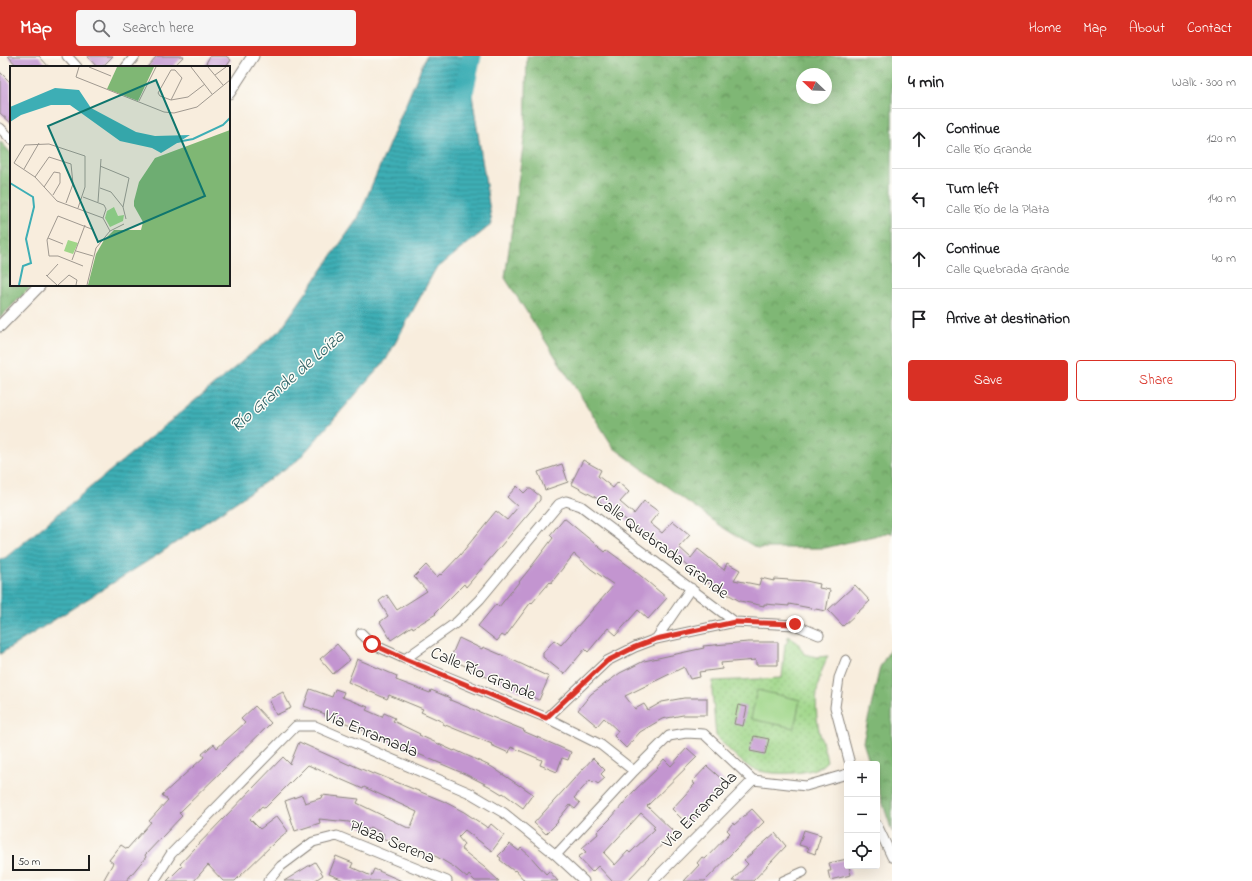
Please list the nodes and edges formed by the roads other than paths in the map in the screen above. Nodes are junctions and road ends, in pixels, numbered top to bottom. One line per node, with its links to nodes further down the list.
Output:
1 (67, 56): 4 (street)
2 (135, 56): 5 (street)
3 (253, 56): 6 (street)
4 (76, 66)
5 (127, 66)
6 (230, 91)
7 (0, 128): 8 (street)
8 (10, 138)
9 (39, 286): 10 (street)
10 (0, 326)
11 (691, 588): 12 (street, Calle Quebrada Grande); 15 (street); 16 (street, Calle Quebrada Grande)
12 (735, 622): 14 (street, Calle Quebrada Grande); 15 (street)
13 (361, 633): 16 (street, Calle Río Grande)
14 (818, 635)
15 (656, 639): 18 (street)
16 (405, 659): 18 (street, Calle Río Grande)
17 (846, 660): 19 (street)
18 (546, 718): 20 (street, Calle Río Grande)
19 (849, 761)
20 (634, 771): 22 (street); 24 (street)
21 (844, 775): 22 (street, Vía Enramada)
22 (753, 780): 31 (street, Vía Enramada)
23 (880, 831): 25 (street)
24 (556, 855): 27 (street, Vía Enramada); 30 (street, Vía Enramada)
25 (892, 857)
26 (803, 872): 32 (street)
27 (154, 881)
28 (268, 881): 29 (street, Plaza Serena)
29 (447, 881)
30 (584, 881)
31 (653, 881)
32 (783, 881)

